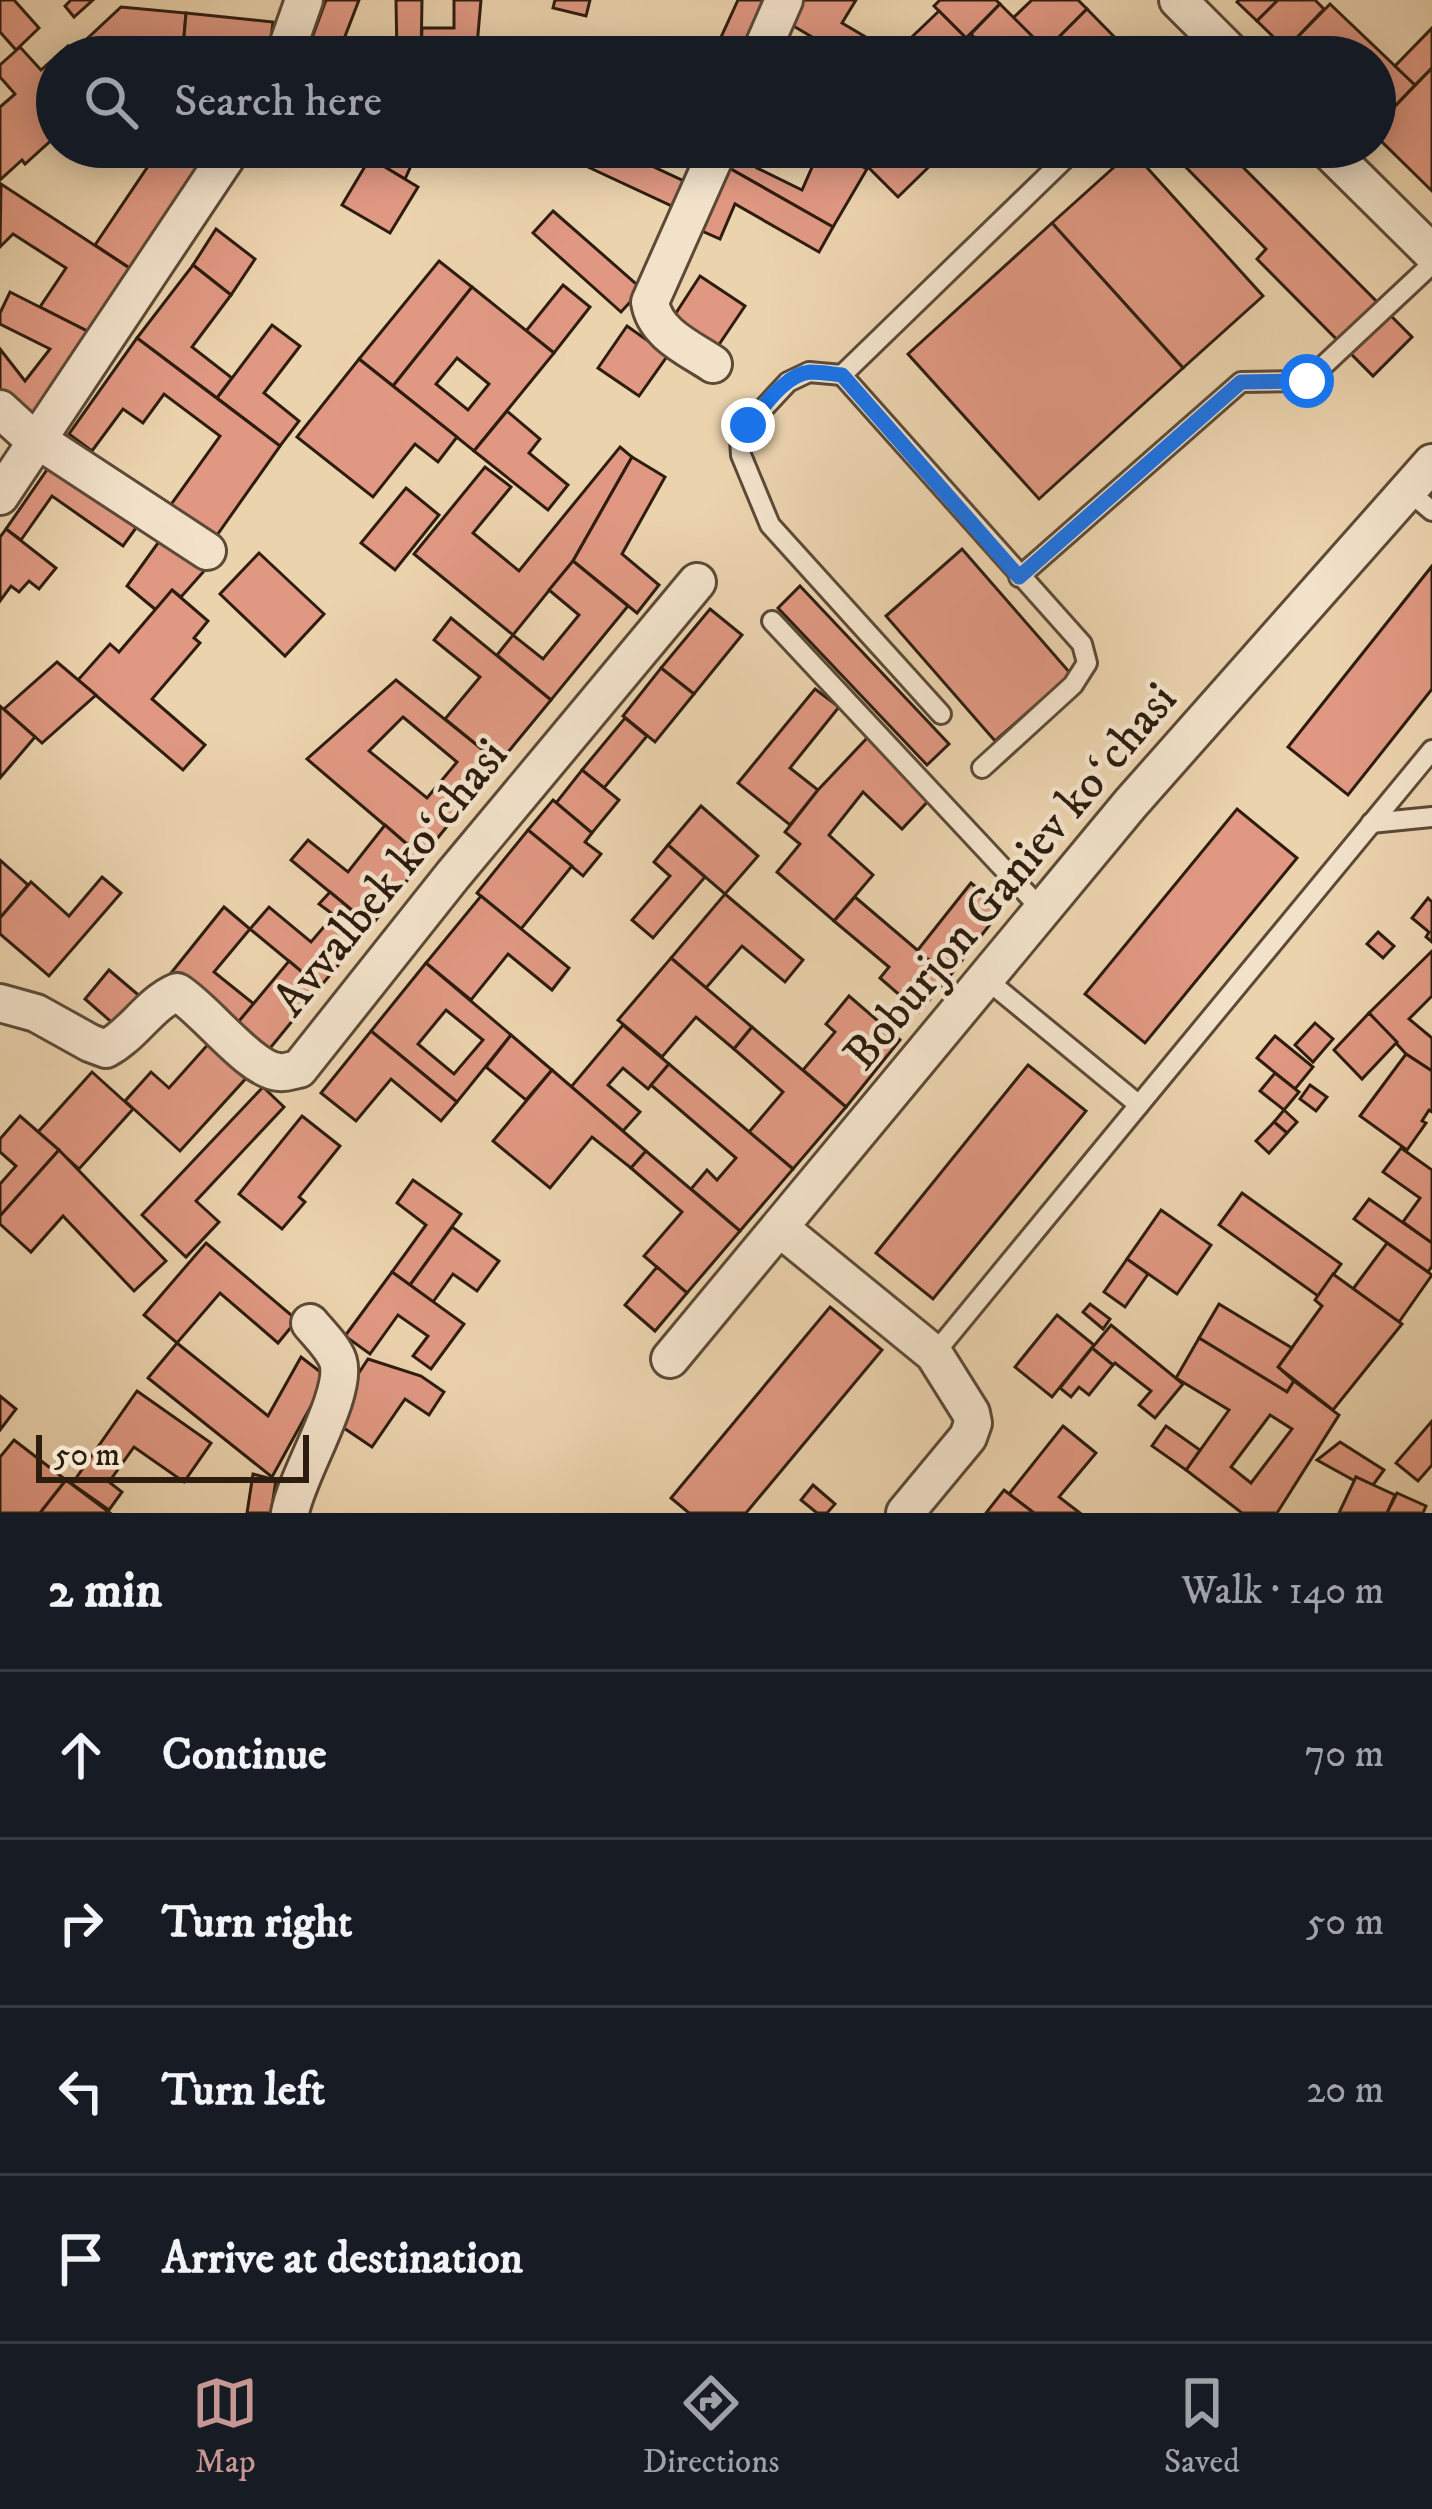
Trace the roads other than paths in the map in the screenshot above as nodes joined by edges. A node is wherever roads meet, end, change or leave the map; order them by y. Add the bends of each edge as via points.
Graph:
1 (304, 0) edge
2 (784, 0) edge
3 (1178, 0) edge
4 (291, 36) edge
5 (768, 36) edge
6 (1214, 36) edge
7 (218, 168) edge
8 (710, 168) edge
9 (1055, 168) edge
10 (1346, 168) edge
11 (1432, 254) edge
12 (1432, 264) edge
13 (713, 364) dead end
14 (842, 375) junction
15 (0, 409) edge
16 (38, 439) junction
17 (1432, 463) edge
18 (0, 496) edge
19 (1419, 500) edge
20 (207, 551) dead end
21 (1019, 577) junction
22 (697, 583) dead end
23 (772, 621) dead end
24 (941, 714) dead end
25 (1432, 750) edge
26 (982, 768) dead end
27 (1432, 817) edge
28 (1371, 823) junction
29 (1042, 910) junction
30 (986, 979) junction
31 (0, 1003) edge
32 (1139, 1105) junction
33 (781, 1229) junction
34 (310, 1323) dead end
35 (934, 1354) junction
36 (670, 1359) dead end
37 (290, 1513) edge
38 (904, 1513) edge

1 - 4 street
2 - 5 street
3 - 6 street
7 - 16 street
8 - 13 street via 650,302 665,332
9 - 14 lane
10 - 11 street
12 - 21 lane via 1307,381 1241,382
14 - 21 lane
14 - 24 lane via 808,372 788,382 748,425 740,455 770,525
15 - 16 street
16 - 18 street
16 - 20 street
17 - 19 street, Boburjon Ganiev koʻchasi
19 - 29 street, Boburjon Ganiev koʻchasi via 1131,802
21 - 26 lane via 1082,644 1088,663
22 - 31 street, Avvalbek koʻchasi via 299,1069 277,1072 254,1061 177,992 106,1049
23 - 29 lane
25 - 28 lane
27 - 28 lane
28 - 32 lane
29 - 30 street, Boburjon Ganiev koʻchasi
30 - 32 lane
30 - 33 street, Boburjon Ganiev koʻchasi
32 - 35 lane
33 - 35 street
33 - 36 street, Boburjon Ganiev koʻchasi
34 - 37 street via 337,1357 340,1374
35 - 38 street via 973,1424

